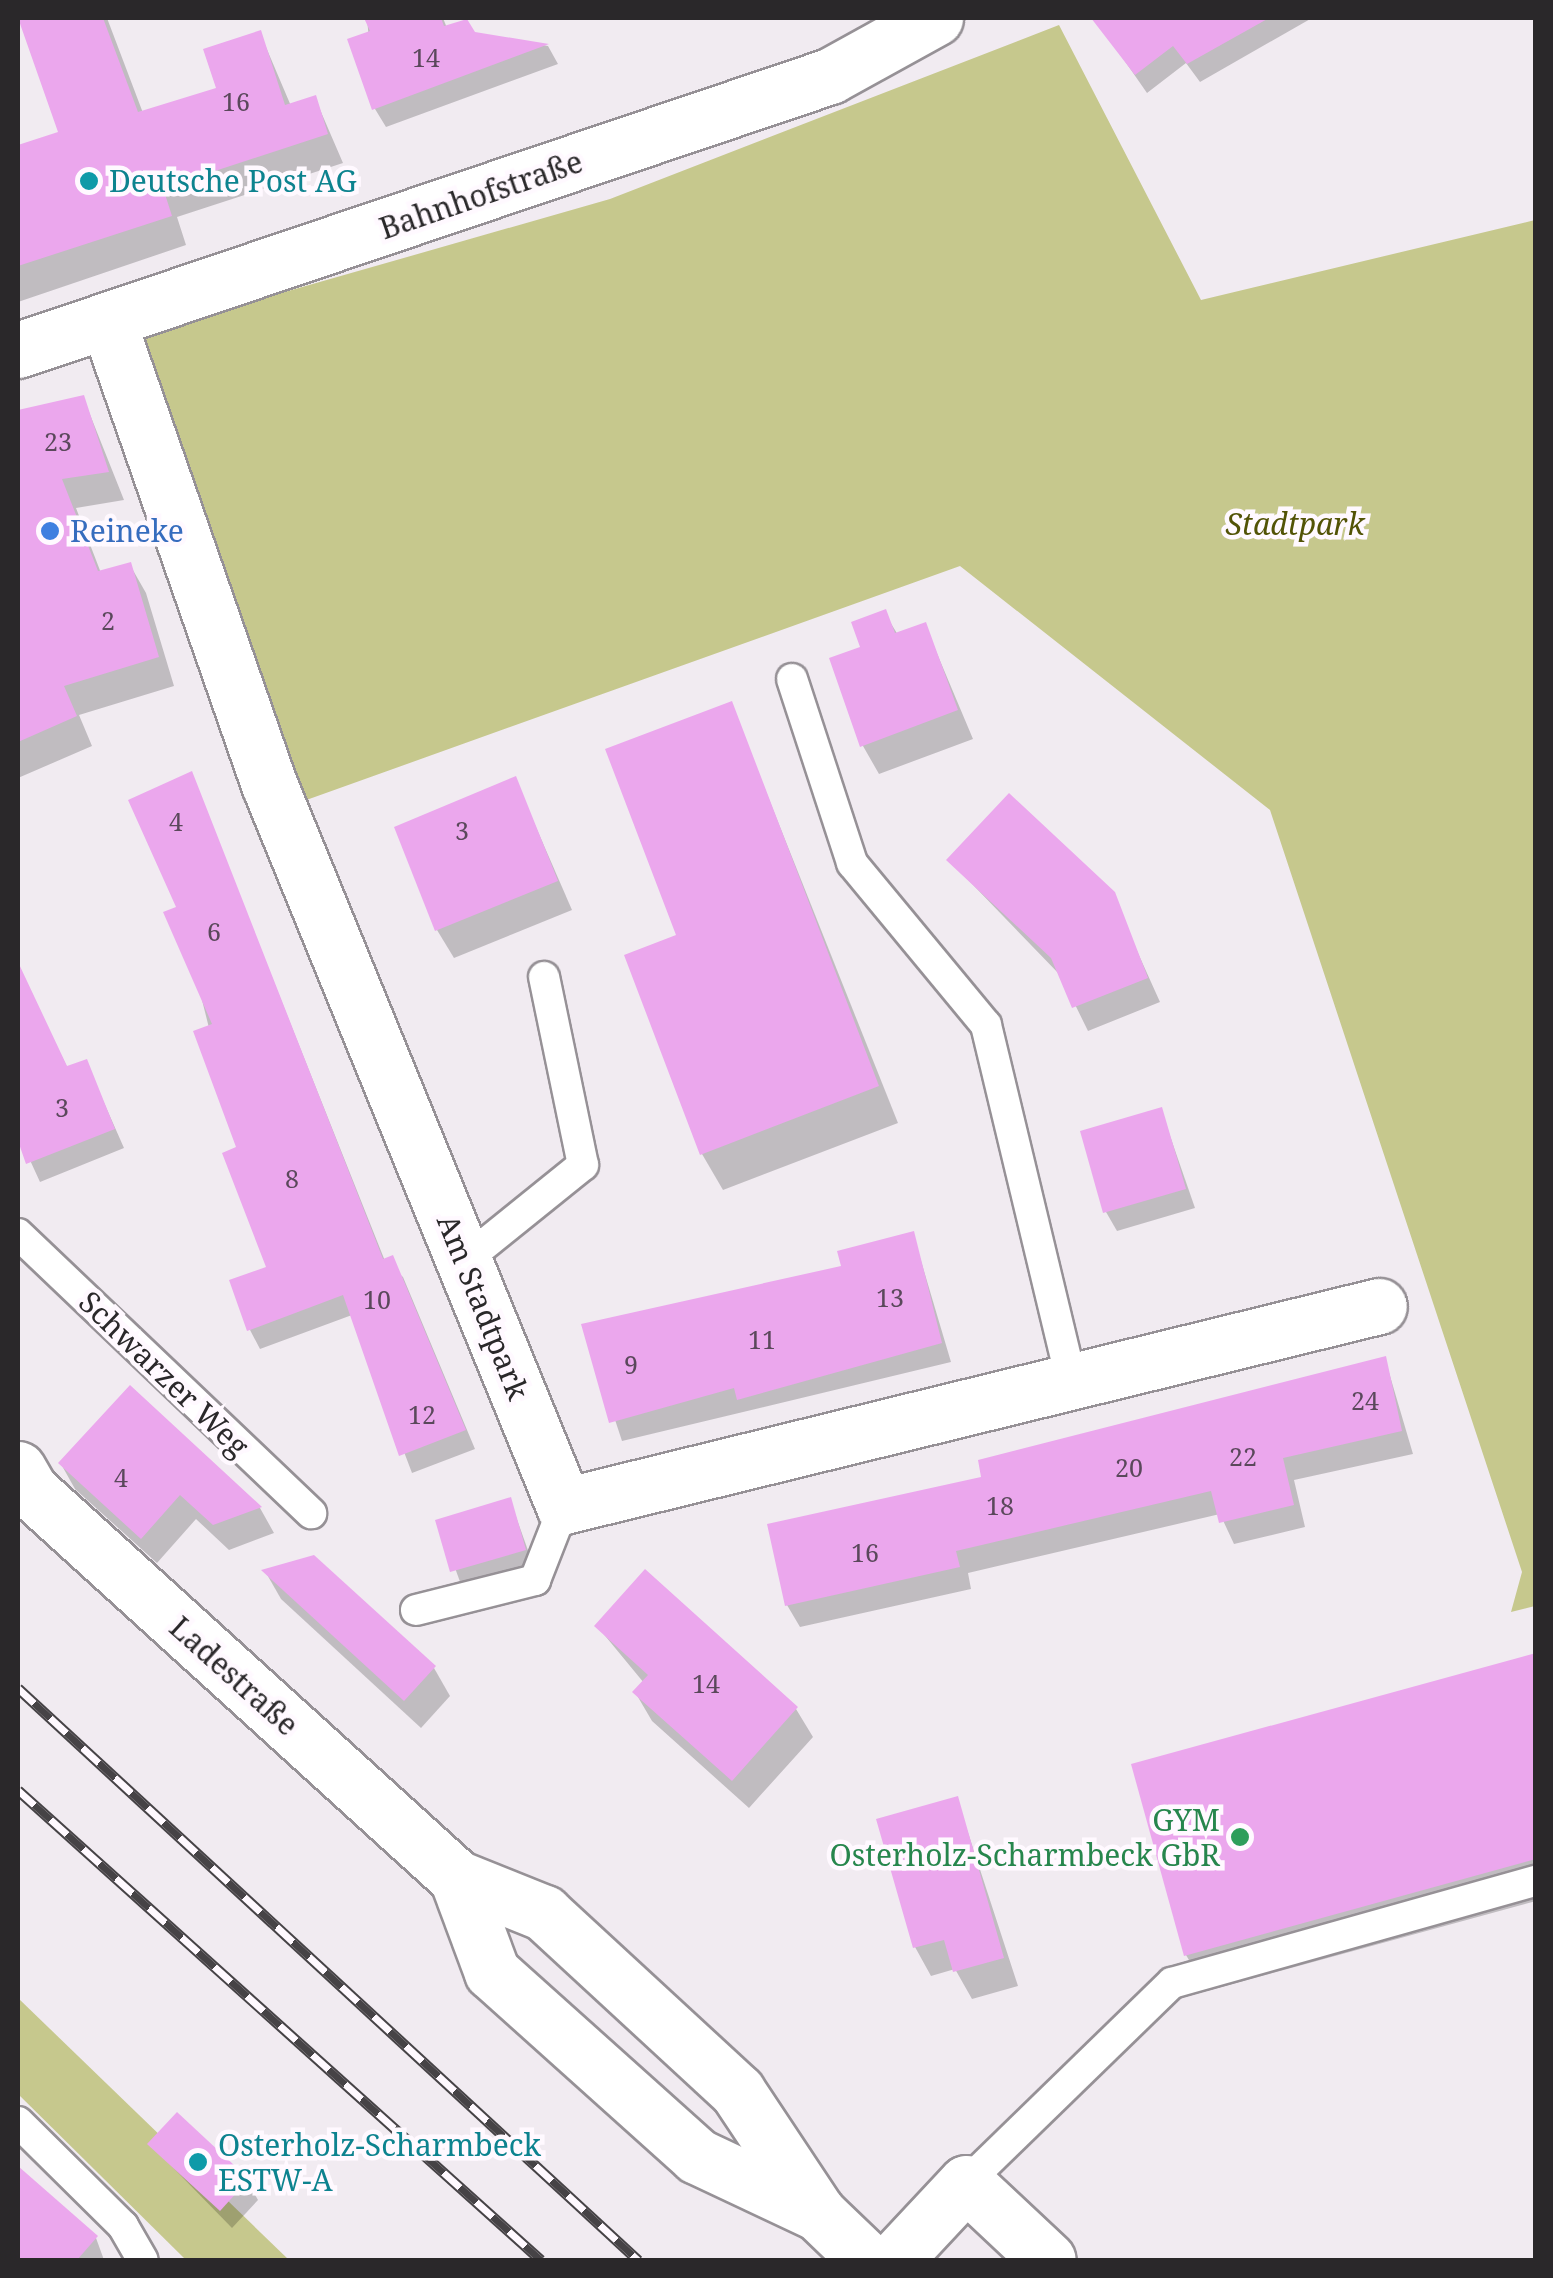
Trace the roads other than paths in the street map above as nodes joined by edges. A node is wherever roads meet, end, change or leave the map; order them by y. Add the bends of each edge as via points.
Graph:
1 (935, 18) edge
2 (108, 322) junction
3 (18, 350) edge
4 (792, 679) dead end
5 (544, 978) dead end
6 (18, 1234) edge
7 (464, 1262) junction
8 (1379, 1306) dead end
9 (1072, 1382) junction
10 (18, 1469) edge
11 (564, 1506) junction
12 (311, 1514) dead end
13 (416, 1610) dead end
14 (457, 1878) junction
15 (1536, 1881) edge
16 (18, 2122) edge
17 (966, 2184) junction
18 (818, 2213) junction
19 (143, 2260) edge
20 (866, 2260) edge
21 (894, 2260) edge
22 (1048, 2260) edge

1 - 2 street, Bahnhofstraße via 830,76
2 - 3 street, Bahnhofstraße
2 - 7 street, Am Stadtpark via 269,784
4 - 9 lane via 852,862 986,1025
5 - 7 lane via 583,1165
6 - 12 lane, Schwarzer Weg
7 - 11 street, Am Stadtpark
8 - 9 street
9 - 11 street
10 - 14 street, Ladestraße via 30,1490
11 - 13 lane via 534,1580
14 - 18 street, Ladestraße via 544,1913 723,2078
14 - 18 street, Ladestraße via 492,1972 698,2156
15 - 17 lane via 1172,1983
16 - 19 lane via 123,2226
17 - 21 street
17 - 22 street
18 - 20 street, Ladestraße

